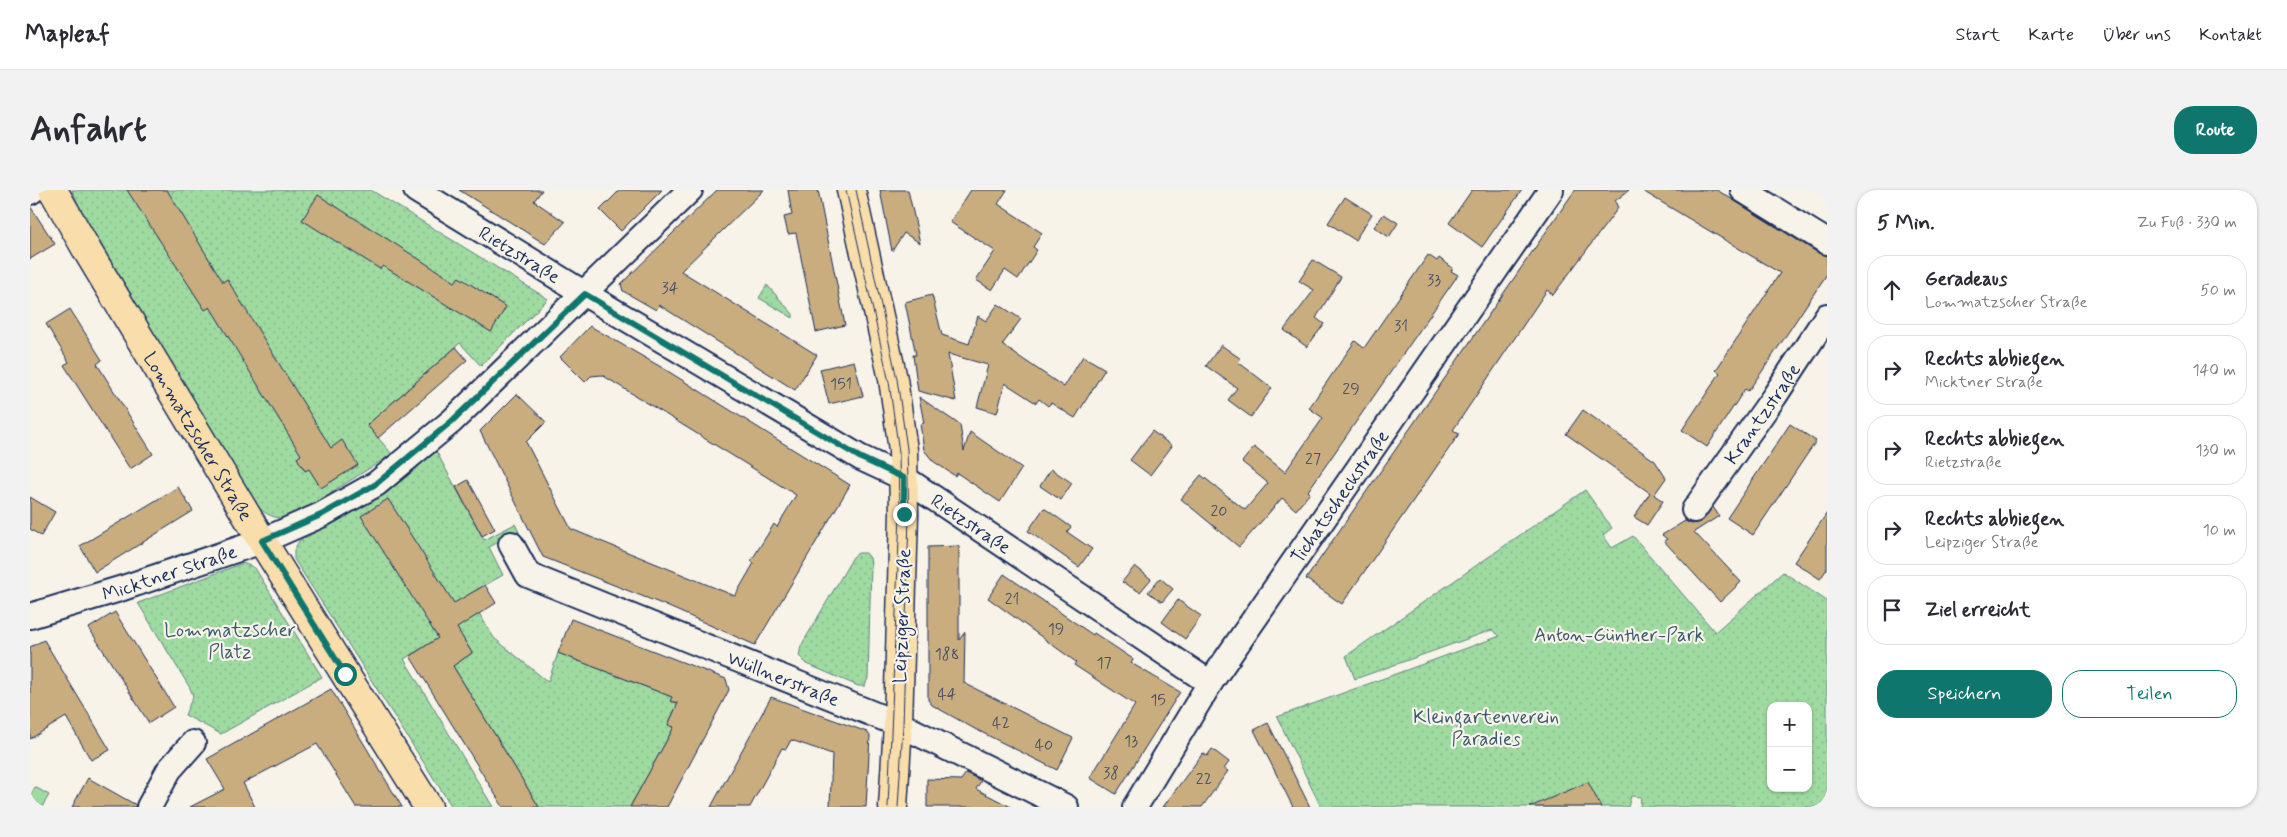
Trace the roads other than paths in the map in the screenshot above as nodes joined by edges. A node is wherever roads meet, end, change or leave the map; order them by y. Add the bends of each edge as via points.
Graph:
1 (54, 190) edge
2 (416, 190) edge
3 (690, 190) edge
4 (851, 190) edge
5 (1550, 190) edge
6 (1743, 190) edge
7 (1827, 242) edge
8 (585, 294) junction
9 (1827, 316) edge
10 (904, 478) junction
11 (1694, 510) dead end
12 (262, 541) junction
13 (511, 544) dead end
14 (30, 616) edge
15 (1210, 683) junction
16 (898, 724) junction
17 (193, 743) dead end
18 (149, 807) edge
19 (428, 807) edge
20 (893, 807) edge
21 (1066, 807) edge
22 (1136, 807) edge

1 - 12 main road, Lommatzscher Straße
2 - 8 street, Rietzstraße
3 - 8 street, Micktner Straße
4 - 10 main road, Leipziger Straße via 893,379
5 - 15 street, Tichatscheckstraße
6 - 7 street
8 - 10 street, Rietzstraße via 861,458
8 - 12 street, Micktner Straße via 452,421 376,484 321,515
9 - 11 street, Krantzstraße
10 - 15 street, Rietzstraße
10 - 16 main road, Leipziger Straße
12 - 14 street, Micktner Straße
12 - 19 main road, Lommatzscher Straße
13 - 16 street, Wüllnerstraße via 528,575
15 - 22 street, Tichatscheckstraße
16 - 20 main road, Leipziger Straße
16 - 21 street, Wüllnerstraße
17 - 18 street via 170,770

